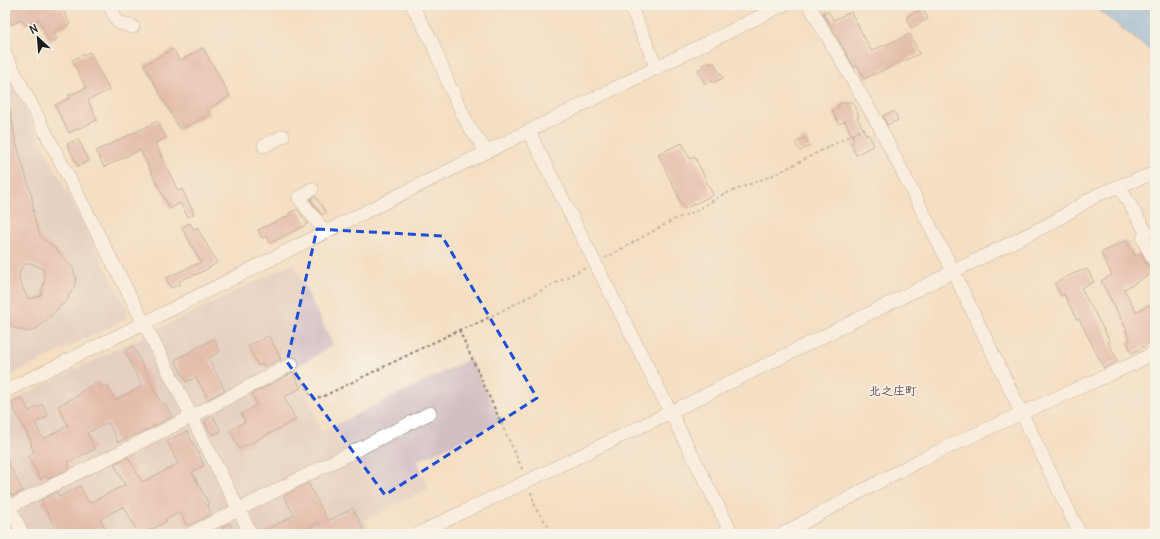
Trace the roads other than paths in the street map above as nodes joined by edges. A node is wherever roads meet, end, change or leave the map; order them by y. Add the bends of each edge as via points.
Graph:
1 (109, 5) edge
2 (412, 5) edge
3 (630, 5) edge
4 (783, 5) edge
5 (809, 5) edge
6 (133, 27) dead end
7 (5, 54) edge
8 (657, 68) junction
9 (529, 132) junction
10 (282, 136) dead end
11 (264, 146) dead end
12 (487, 152) junction
13 (1155, 174) edge
14 (1119, 186) junction
15 (312, 189) dead end
16 (325, 232) junction
17 (1155, 262) edge
18 (953, 271) junction
19 (144, 323) junction
20 (1155, 352) edge
21 (292, 364) road end
22 (5, 391) edge
23 (430, 412) dead end
24 (671, 412) junction
25 (1022, 413) junction
26 (191, 417) junction
27 (6, 505) edge
28 (238, 510) junction
29 (23, 534) edge
30 (190, 534) edge
31 (251, 534) edge
32 (418, 534) edge
33 (732, 534) edge
34 (782, 534) edge
35 (1080, 534) edge

1 - 6 street via 118,22
2 - 12 street via 432,42 468,125
3 - 8 street
4 - 8 street
5 - 18 street via 877,122
7 - 19 street
8 - 9 street
9 - 12 street
9 - 24 street
10 - 11 street
12 - 16 street
13 - 14 street
14 - 17 street via 1146,232 1143,239
14 - 18 street via 1097,195 1053,222
15 - 16 street via 299,198
16 - 19 street
18 - 24 street
18 - 25 street
19 - 22 street
19 - 26 street
20 - 25 street
21 - 26 street
23 - 28 street
24 - 32 street
24 - 33 street
25 - 34 street via 920,460
25 - 35 street
26 - 27 street
26 - 28 street
27 - 29 street
28 - 30 street
28 - 31 street

